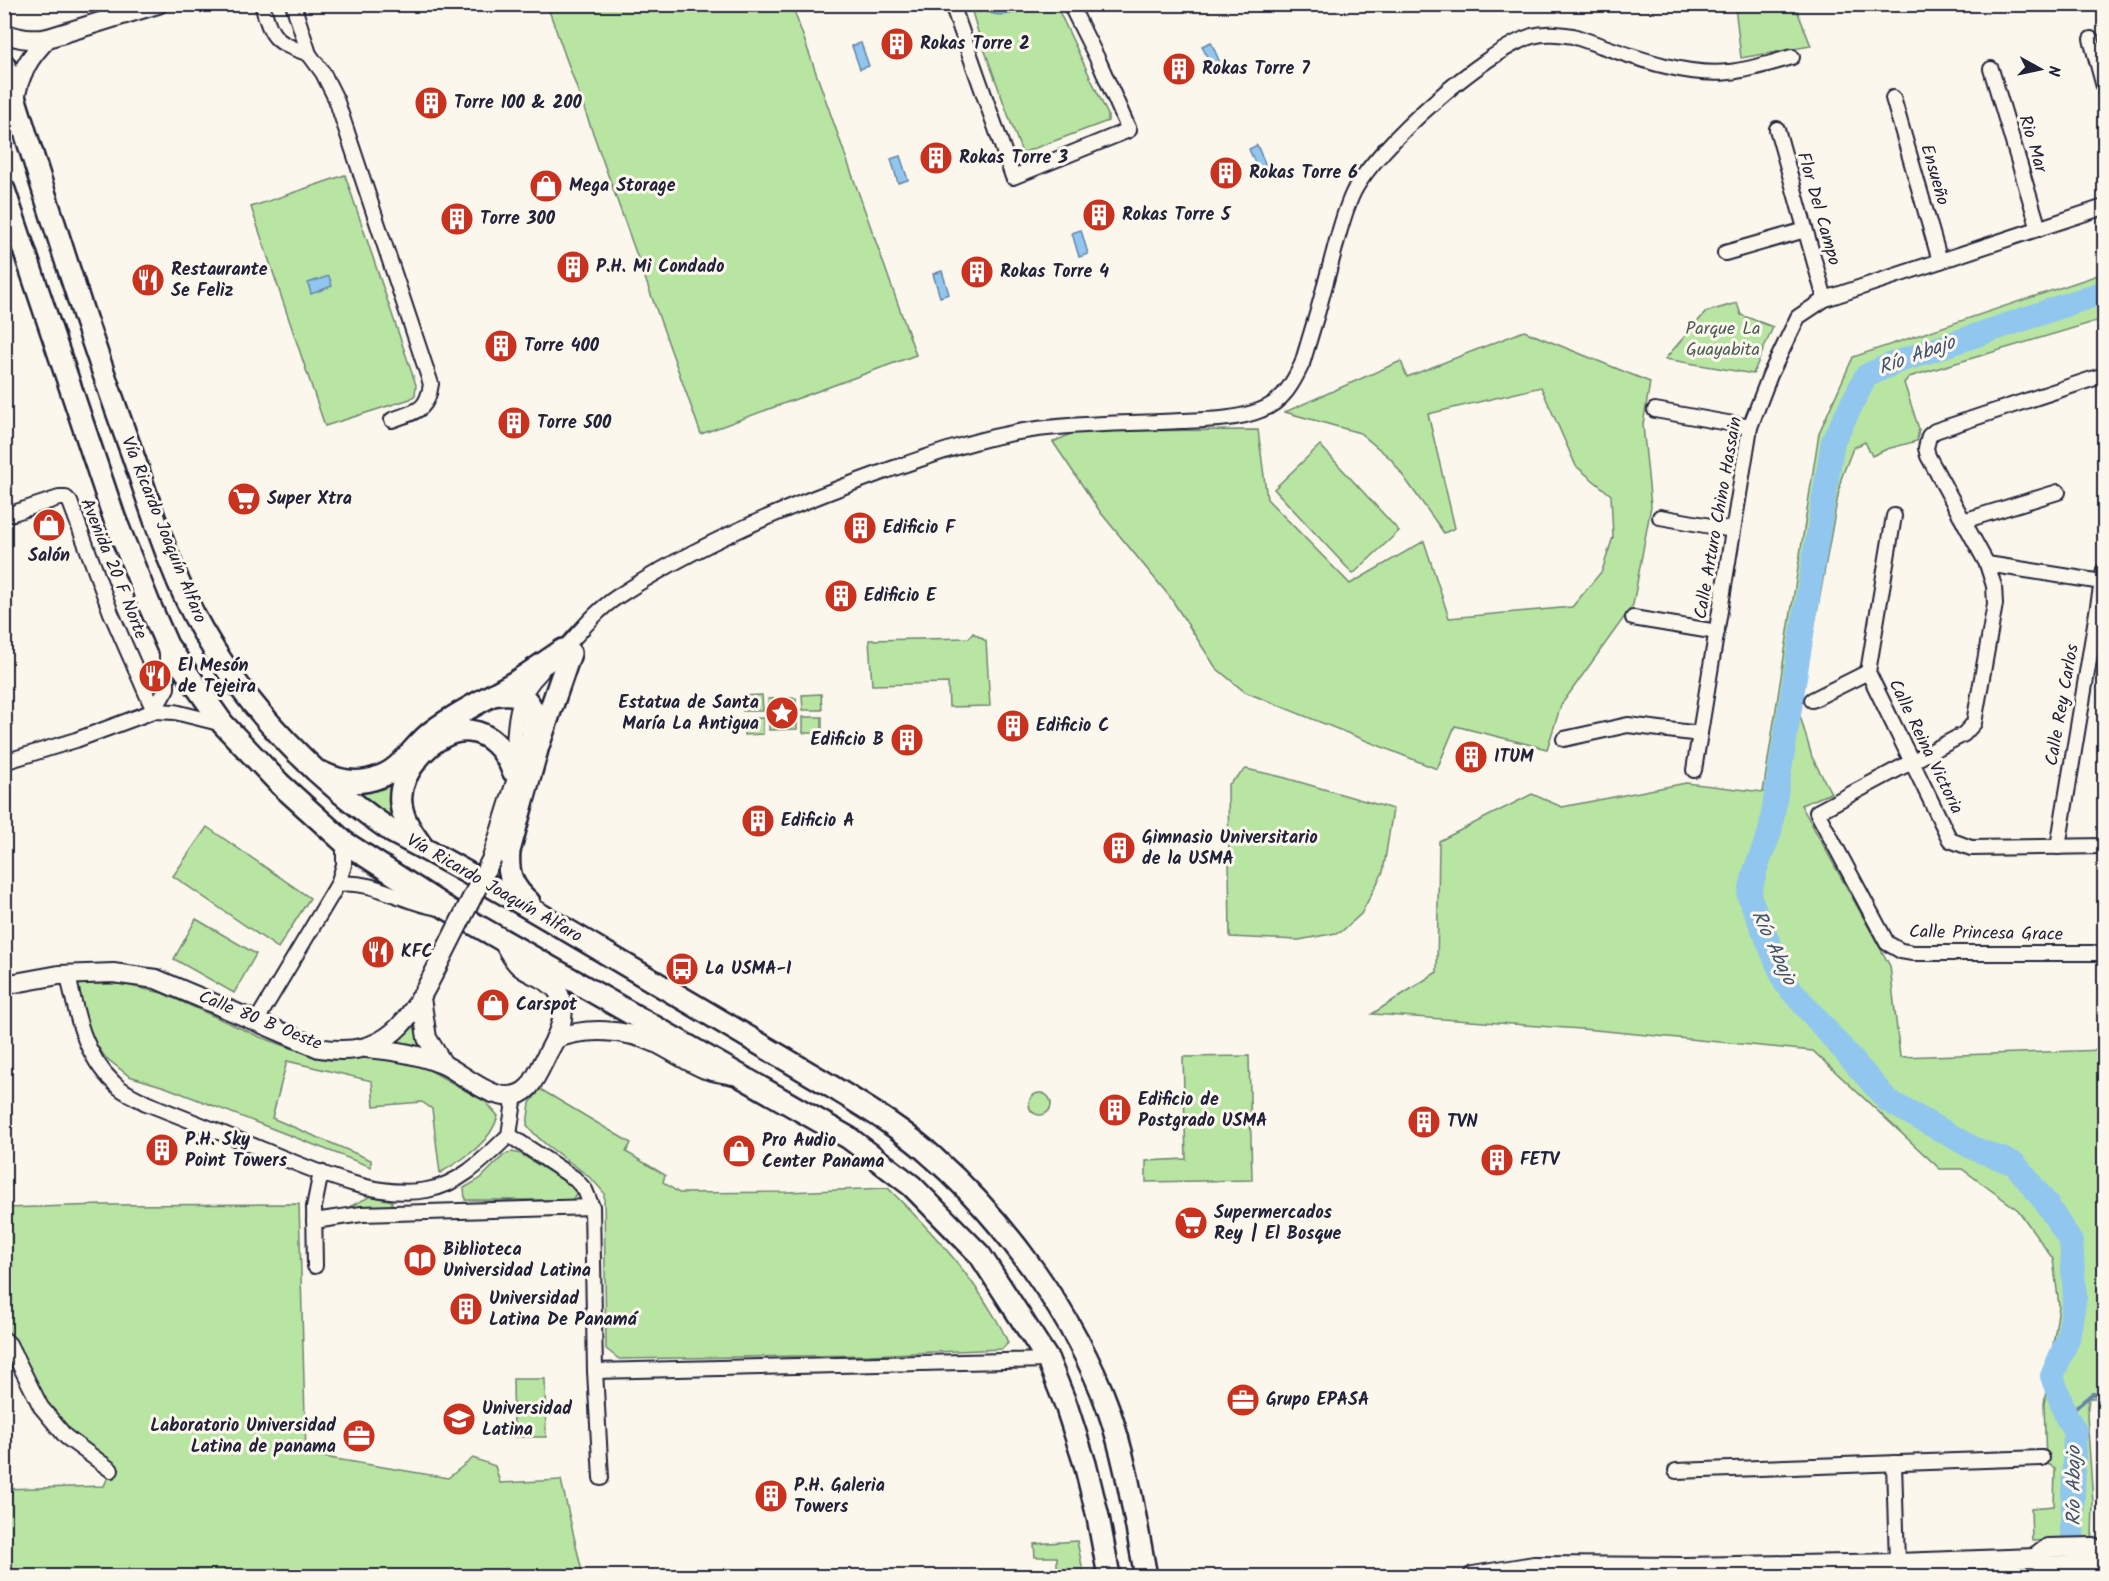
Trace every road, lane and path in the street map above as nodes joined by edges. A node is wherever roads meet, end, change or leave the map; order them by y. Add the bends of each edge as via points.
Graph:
1 (158, 4) edge
2 (262, 4) edge
3 (293, 4) edge
4 (952, 4) edge
5 (1070, 4) edge
6 (4, 33) edge
7 (48, 38) junction
8 (2091, 39) dead end
9 (309, 54) junction
10 (1792, 57) dead end
11 (4, 65) edge
12 (1990, 69) dead end
13 (2104, 87) edge
14 (1893, 98) dead end
15 (15, 100) junction
16 (1777, 129) dead end
17 (4, 190) edge
18 (2104, 207) edge
19 (2039, 229) junction
20 (1805, 230) junction
21 (1725, 253) dead end
22 (1940, 261) junction
23 (1825, 299) junction
24 (2104, 375) edge
25 (1655, 410) dead end
26 (393, 420) dead end
27 (1750, 427) junction
28 (2058, 492) dead end
29 (4, 516) edge
30 (1894, 516) dead end
31 (1660, 517) dead end
32 (1963, 521) junction
33 (1733, 530) junction
34 (1987, 564) junction
35 (2104, 576) edge
36 (1633, 618) dead end
37 (1717, 632) junction
38 (167, 645) junction
39 (566, 652) junction
40 (1868, 672) junction
41 (492, 695) junction
42 (522, 697) junction
43 (1812, 700) dead end
44 (154, 711) junction
45 (223, 724) junction
46 (532, 731) junction
47 (1700, 734) junction
48 (1564, 739) dead end
49 (4, 762) edge
50 (1913, 762) junction
51 (313, 769) junction
52 (1694, 770) dead end
53 (513, 771) junction
54 (510, 797) junction
55 (344, 842) junction
56 (2104, 846) edge
57 (2058, 847) junction
58 (424, 848) junction
59 (338, 884) junction
60 (448, 909) junction
61 (563, 928) junction
62 (501, 938) junction
63 (2104, 953) edge
64 (68, 975) junction
65 (4, 985) edge
66 (421, 998) junction
67 (257, 1020) junction
68 (555, 1039) junction
69 (364, 1048) junction
70 (443, 1064) junction
71 (740, 1076) junction
72 (515, 1095) junction
73 (509, 1135) junction
74 (321, 1172) junction
75 (402, 1192) junction
76 (592, 1207) junction
77 (401, 1214) junction
78 (314, 1221) junction
79 (315, 1266) dead end
80 (4, 1339) edge
81 (1048, 1359) junction
82 (595, 1371) junction
83 (2042, 1458) dead end
84 (1894, 1463) junction
85 (111, 1470) dead end
86 (1676, 1471) dead end
87 (601, 1478) dead end
88 (2098, 1555) edge
89 (1897, 1563) junction
90 (1685, 1572) edge
91 (1109, 1576) edge
92 (1146, 1576) edge
93 (1473, 1576) edge

1 - 7 street
2 - 9 street via 273,36
3 - 9 street
4 - 5 street via 1013,177 1129,130
6 - 7 street via 33,40
7 - 15 street via 25,66
8 - 13 street
9 - 26 street via 336,99 431,384 429,398 422,408
10 - 39 street via 1727,73 1691,72 1573,36 1535,35 1515,43 1439,98 1367,171 1353,192 1302,364 1280,399 1262,410 1236,416 1034,429 956,446 804,500 735,531 616,598 589,621
11 - 15 main road, Vía Ricardo Joaquín Alfaro
12 - 19 street, Rio Mar
14 - 22 street, Ensueño
15 - 51 main road, Vía Ricardo Joaquín Alfaro via 99,365 188,605 226,666 264,716
16 - 20 street, Flor Del Campo
17 - 38 main road, Vía Ricardo Joaquín Alfaro via 114,518
18 - 19 street, Calle Arturo Chino Hassain
19 - 22 street, Calle Arturo Chino Hassain
20 - 21 street
20 - 23 street, Flor Del Campo
22 - 23 street, Calle Arturo Chino Hassain
23 - 27 street, Calle Arturo Chino Hassain via 1798,317
24 - 32 street, Calle Princesa Grace via 1929,436 1928,456
25 - 27 street
27 - 33 street, Calle Arturo Chino Hassain
28 - 32 street
29 - 44 street, Avenida 20 F Norte via 59,498 70,502 111,613
30 - 40 street, Calle Reina Victoria
31 - 33 street
32 - 34 street, Calle Princesa Grace
33 - 37 street, Calle Arturo Chino Hassain
34 - 35 street
34 - 50 street, Calle Princesa Grace via 1995,604 1974,723 1964,734
35 - 57 street, Calle Rey Carlos
36 - 37 street
37 - 47 street, Calle Arturo Chino Hassain
38 - 44 street via 168,682
38 - 45 main road, Vía Ricardo Joaquín Alfaro
39 - 41 main road
39 - 42 street via 537,676
39 - 46 street
39 - 61 main road via 508,861 517,891
40 - 43 street
40 - 50 street, Calle Reina Victoria
41 - 42 main road via 510,693
41 - 51 main road via 433,730 396,768 382,776 350,782
42 - 46 main road via 533,711
42 - 53 street via 515,724
44 - 45 street
44 - 49 street
45 - 55 main road, Vía Ricardo Joaquín Alfaro via 280,784
46 - 54 street
47 - 48 street via 1628,725
47 - 52 street, Calle Arturo Chino Hassain
50 - 57 street, Calle Reina Victoria via 1950,840 1971,848
50 - 63 street, Calle Princesa Grace via 1817,812 1887,943 1913,953
51 - 58 main road, Vía Ricardo Joaquín Alfaro via 368,816
53 - 54 street
53 - 58 main road via 500,747 489,737 472,731 445,735 424,751 405,777 401,806 407,824
54 - 66 street, Calle 80 B Oeste, bridge via 492,858
55 - 59 street via 344,865
55 - 60 main road, Vía Ricardo Joaquín Alfaro
56 - 57 street, Calle Reina Victoria
58 - 61 main road, Vía Ricardo Joaquín Alfaro
59 - 60 street via 369,885 410,902
59 - 67 street
60 - 62 main road, Vía Ricardo Joaquín Alfaro
61 - 92 main road, Vía Ricardo Joaquín Alfaro via 870,1110 933,1157 1004,1229 1088,1358 1123,1456
62 - 68 street via 520,967 559,992 563,1011
62 - 71 main road, Vía Ricardo Joaquín Alfaro
64 - 65 street, Calle 80 B Oeste
64 - 67 street, Calle 80 B Oeste via 112,973 156,979
64 - 74 street via 78,1022 94,1058 114,1083 146,1103
66 - 69 street, Calle 80 B Oeste via 397,1030
66 - 70 street via 427,1038
67 - 69 street, Calle 80 B Oeste via 319,1048 340,1052
68 - 71 street via 590,1031 635,1035 707,1070
68 - 72 street via 528,1087
69 - 70 street via 391,1050
70 - 72 street via 484,1089
71 - 81 main road, Vía Ricardo Joaquín Alfaro via 849,1138 912,1186 980,1255
72 - 73 street
73 - 75 street via 465,1174 446,1185
73 - 76 street via 574,1178 585,1190
74 - 75 street via 372,1188
74 - 78 street
75 - 77 street
76 - 77 street
76 - 82 street
77 - 78 street via 351,1215
78 - 79 street
80 - 85 street via 41,1407 66,1437
81 - 82 street
81 - 91 main road, Vía Ricardo Joaquín Alfaro via 1085,1464
82 - 87 street
83 - 84 street
84 - 86 street
84 - 89 street
88 - 89 street
89 - 90 street
90 - 93 street via 1534,1566

